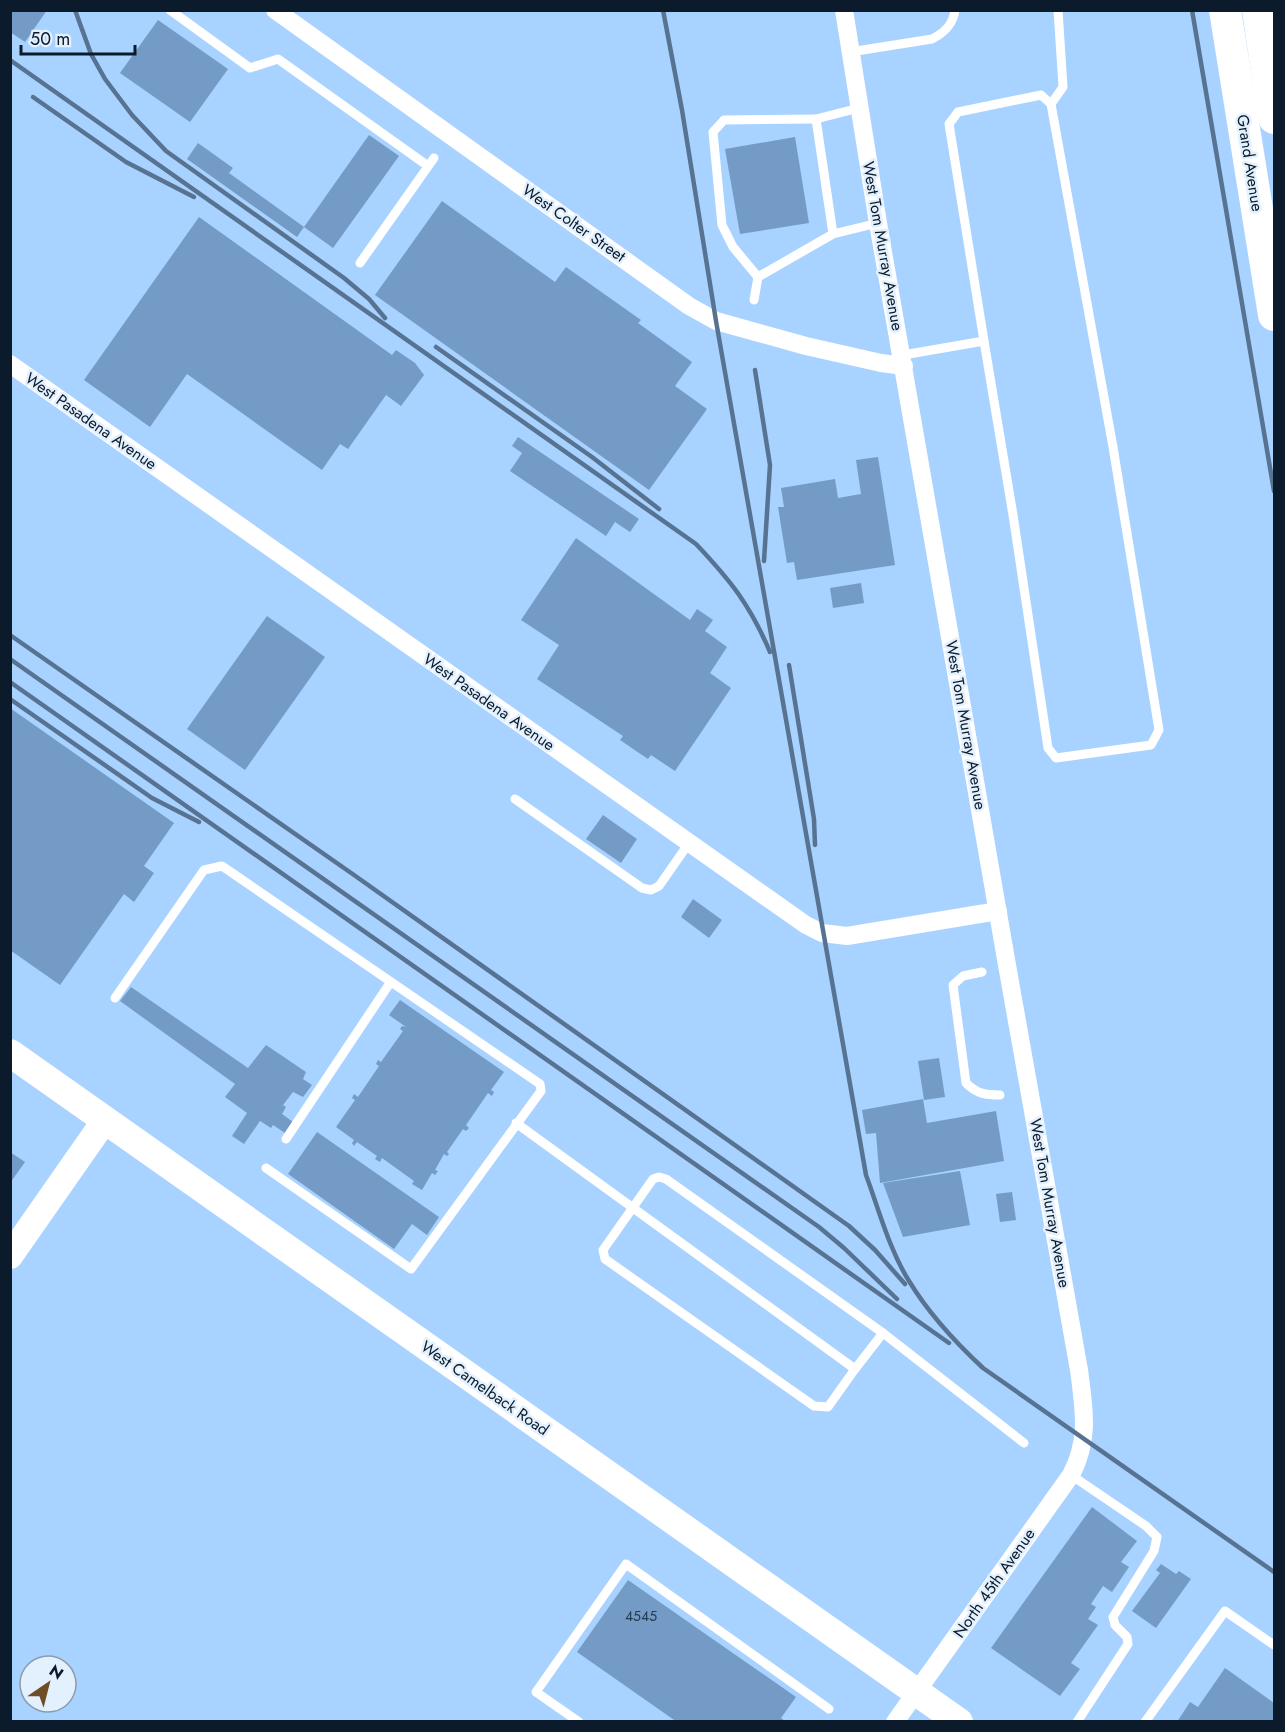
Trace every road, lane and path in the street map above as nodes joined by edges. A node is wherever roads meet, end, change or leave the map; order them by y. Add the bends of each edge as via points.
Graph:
1 (170, 10) edge
2 (275, 10) edge
3 (844, 10) edge
4 (955, 10) edge
5 (1058, 10) edge
6 (1225, 10) edge
7 (1258, 10) edge
8 (850, 52) junction
9 (1051, 104) junction
10 (859, 108) junction
11 (1275, 118) edge
12 (816, 119) junction
13 (878, 223) junction
14 (833, 234) junction
15 (360, 263) dead end
16 (758, 277) junction
17 (754, 300) dead end
18 (1275, 315) edge
19 (984, 341) junction
20 (903, 360) junction
21 (10, 364) edge
22 (515, 799) dead end
23 (689, 843) junction
24 (999, 911) junction
25 (981, 972) dead end
26 (390, 983) junction
27 (115, 998) dead end
28 (10, 1053) edge
29 (1000, 1095) dead end
30 (105, 1120) junction
31 (516, 1124) junction
32 (286, 1139) dead end
33 (266, 1168) dead end
34 (632, 1208) junction
35 (10, 1256) edge
36 (882, 1333) junction
37 (855, 1369) junction
38 (1084, 1439) joint
39 (1024, 1443) dead end
40 (1071, 1475) junction
41 (1275, 1645) edge
42 (916, 1691) junction
43 (830, 1709) dead end
44 (579, 1722) edge
45 (895, 1722) edge
46 (959, 1722) edge
47 (1077, 1722) edge
48 (1145, 1722) edge

1 - 15 lane via 250,68 278,58 431,162
2 - 20 street, West Colter Street via 689,306 716,321 806,346 880,363
3 - 8 street, West Tom Murray Avenue
4 - 8 lane via 948,27 932,39
5 - 9 lane via 1063,87
6 - 18 highway, Grand Avenue
7 - 11 highway, Grand Avenue
8 - 10 street, West Tom Murray Avenue
9 - 19 lane via 1041,95 958,112 949,124
9 - 19 lane via 1159,730 1151,745 1056,758 1048,747
10 - 12 lane
10 - 13 street, West Tom Murray Avenue
12 - 14 lane
12 - 16 lane via 724,120 713,132 722,225 733,247
13 - 14 lane
13 - 20 street, West Tom Murray Avenue
14 - 16 lane
16 - 17 lane
19 - 20 lane
20 - 24 street, West Tom Murray Avenue
21 - 23 street, West Pasadena Avenue
22 - 23 lane via 642,888 651,890 659,886
23 - 24 street, West Pasadena Avenue via 822,933 847,936
24 - 38 street, West Tom Murray Avenue via 1079,1370
25 - 29 lane via 963,976 952,985 966,1083 974,1091
26 - 27 lane via 222,866 204,870
26 - 31 lane via 540,1084 541,1091
26 - 32 lane
28 - 30 main road, West Camelback Road
30 - 35 street
30 - 42 main road, West Camelback Road
31 - 33 lane via 411,1269
31 - 34 lane
34 - 36 lane via 652,1179 666,1179
34 - 37 lane
34 - 37 lane via 603,1250 605,1259 814,1406 828,1407
36 - 37 lane
36 - 39 lane
38 - 40 street, North 45th Avenue
40 - 42 street, North 45th Avenue
40 - 47 lane via 1157,1537 1154,1551 1113,1617 1128,1644
41 - 48 lane via 1225,1611
42 - 45 street, North 45th Avenue
42 - 46 main road, West Camelback Road
43 - 44 lane via 626,1564 536,1692

